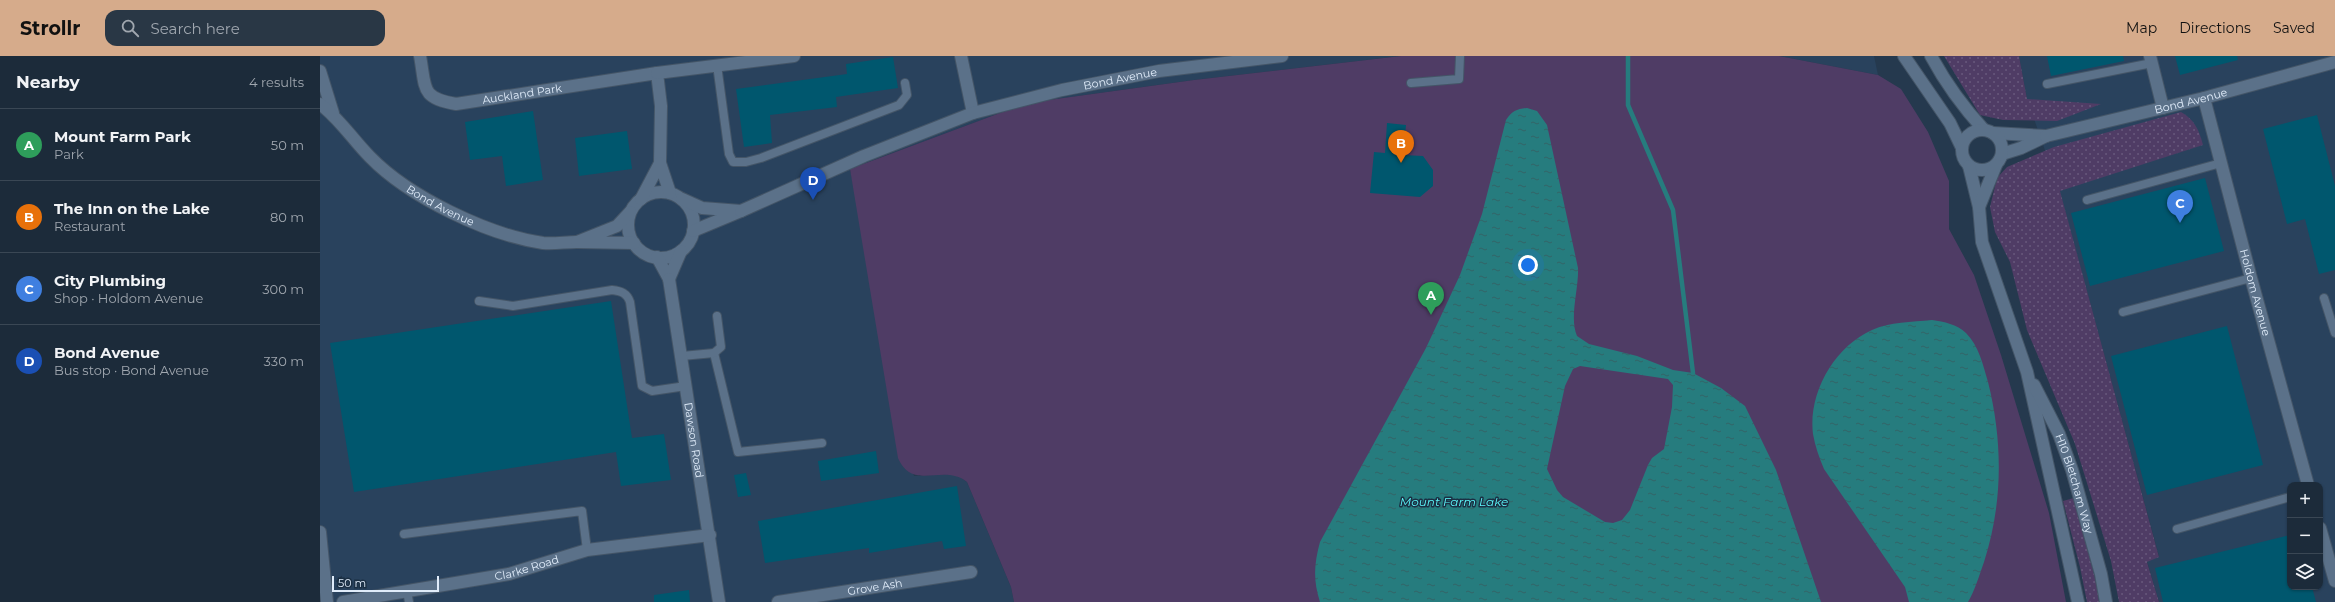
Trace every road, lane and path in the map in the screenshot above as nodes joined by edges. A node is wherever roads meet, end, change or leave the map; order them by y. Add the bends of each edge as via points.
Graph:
1 (420, 56) edge
2 (794, 56) edge
3 (961, 56) edge
4 (1282, 56) edge
5 (1460, 56) edge
6 (1904, 56) edge
7 (1931, 56) edge
8 (1254, 58) edge
9 (2151, 60) edge
10 (698, 62) edge
11 (2335, 62) edge
12 (717, 65) junction
13 (320, 71) edge
14 (657, 73) junction
15 (905, 83) dead end
16 (1411, 83) dead end
17 (2047, 84) dead end
18 (2204, 98) junction
19 (320, 104) edge
20 (2163, 108) junction
21 (332, 113) junction
22 (973, 113) junction
23 (1989, 131) junction
24 (2046, 136) junction
25 (1962, 148) junction
26 (2002, 154) junction
27 (2221, 162) junction
28 (660, 163) junction
29 (1996, 165) junction
30 (1970, 166) junction
31 (670, 193) junction
32 (641, 199) junction
33 (681, 199) junction
34 (2087, 200) dead end
35 (1979, 207) junction
36 (741, 210) junction
37 (631, 212) junction
38 (693, 230) junction
39 (577, 242) junction
40 (634, 243) junction
41 (681, 251) junction
42 (657, 257) junction
43 (2251, 278) junction
44 (669, 279) junction
45 (2324, 298) dead end
46 (479, 301) dead end
47 (2123, 312) dead end
48 (717, 316) dead end
49 (2335, 333) edge
50 (714, 353) junction
51 (682, 356) junction
52 (2027, 372) junction
53 (686, 386) junction
54 (822, 442) dead end
55 (2307, 482) edge
56 (2287, 497) edge
57 (2177, 529) dead end
58 (320, 532) edge
59 (404, 534) dead end
60 (710, 535) junction
61 (2323, 539) edge
62 (587, 550) junction
63 (971, 572) dead end
64 (2335, 581) edge
65 (408, 596) edge
66 (327, 602) edge
67 (343, 602) edge
68 (719, 602) edge
69 (778, 602) edge
70 (2078, 602) edge
71 (2106, 602) edge

1 - 14 street, Auckland Park via 426,91 436,100 456,104
2 - 12 street, Auckland Park
3 - 22 street
4 - 8 street, Bond Avenue
5 - 16 lane via 1459,79
6 - 25 street via 1950,122
7 - 23 street via 1961,104
8 - 22 street, Bond Avenue via 1159,71 1062,90
9 - 17 lane
9 - 20 street
10 - 12 street, Auckland Park
10 - 14 street, Auckland Park
11 - 18 street, Bond Avenue
12 - 15 lane via 729,154 733,162 761,158 899,105 907,95
13 - 21 street, Bond Avenue
14 - 28 street via 661,106
18 - 20 street, Bond Avenue
18 - 27 street, Holdom Avenue
19 - 21 street, Bond Avenue
20 - 24 street, Bond Avenue
21 - 39 street, Bond Avenue via 371,158 422,198 492,230 544,243
22 - 36 street, Bond Avenue via 864,156
23 - 24 street, Bond Avenue
23 - 25 street via 1978,130 1967,136
23 - 26 street via 2001,142
24 - 26 street, Bond Avenue
25 - 30 street via 1962,155
26 - 29 street
27 - 34 lane
27 - 43 street, Holdom Avenue
28 - 31 street
28 - 32 street
29 - 30 street via 1986,170
29 - 35 street, H10 Bletcham Way
30 - 35 street, H10 Bletcham Way
31 - 32 street via 660,192
31 - 33 street
32 - 37 street
33 - 36 street, Bond Avenue via 702,208
33 - 38 street via 691,213
35 - 52 street, H10 Bletcham Way via 1982,242
36 - 38 street, Bond Avenue
37 - 39 street, Bond Avenue via 616,226
37 - 40 street via 629,228
38 - 41 street via 687,245
39 - 40 street, Bond Avenue
40 - 42 street via 646,254
41 - 42 street via 670,256
41 - 44 street
42 - 44 street, Dawson Road
43 - 47 lane
43 - 55 street, Holdom Avenue
44 - 51 street, Dawson Road
45 - 49 lane
46 - 53 lane via 513,306 619,291 628,297 630,302 642,386 652,391
48 - 50 lane via 720,347
50 - 51 lane
50 - 54 lane via 738,452
51 - 53 street, Dawson Road
52 - 70 street, H10 Bletcham Way
52 - 71 street, H10 Bletcham Way via 2059,434 2072,470 2101,574
53 - 60 street, Dawson Road
56 - 57 lane
58 - 66 street
59 - 62 lane via 582,510
60 - 62 street, Clarke Road
60 - 68 street, Dawson Road
61 - 64 street
62 - 65 street, Clarke Road via 509,574
63 - 69 street, Grove Ash
65 - 67 street, Clarke Road

